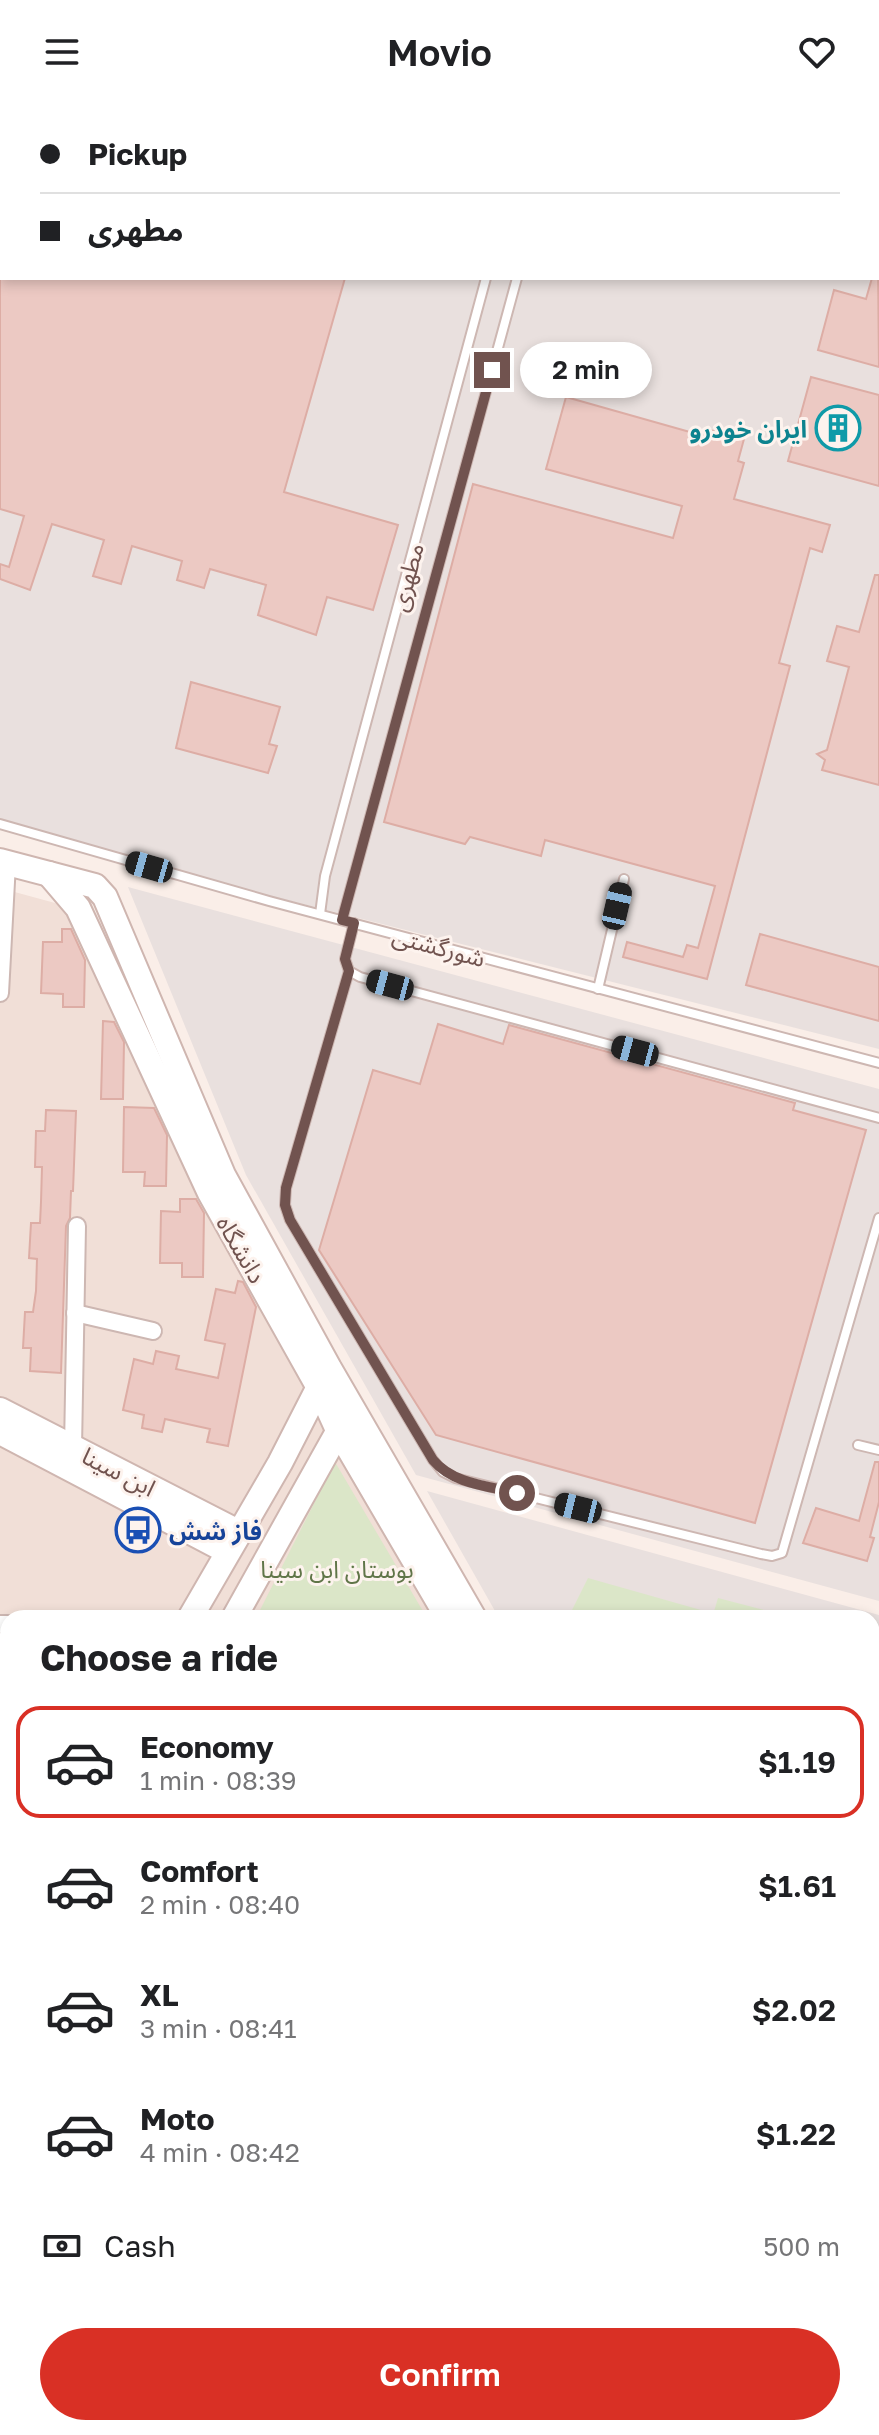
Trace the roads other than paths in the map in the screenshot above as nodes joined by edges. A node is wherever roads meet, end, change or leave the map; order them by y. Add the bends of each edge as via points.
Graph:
1 (485, 280) edge
2 (516, 280) edge
3 (0, 824) edge
4 (4, 862) edge
5 (49, 874) junction
6 (624, 879) dead end
7 (320, 914) junction
8 (342, 920) junction
9 (354, 923) junction
10 (349, 971) junction
11 (598, 989) junction
12 (0, 993) edge
13 (879, 1063) edge
14 (879, 1118) edge
15 (879, 1218) edge
16 (77, 1226) dead end
17 (75, 1313) junction
18 (153, 1331) dead end
19 (324, 1377) junction
20 (353, 1409) junction
21 (0, 1410) edge
22 (338, 1430) junction
23 (0, 1432) edge
24 (858, 1445) dead end
25 (73, 1448) junction
26 (879, 1450) edge
27 (233, 1542) junction
28 (195, 1610) edge
29 (238, 1610) edge
30 (443, 1610) edge
31 (469, 1610) edge

1 - 7 lane, مطهری via 325,876
2 - 8 lane, مطهری
3 - 7 lane, شورگشتی
4 - 5 street
4 - 12 street
5 - 19 street, دانشگاه via 78,908 210,1193
5 - 19 street, دانشگاه via 95,886 105,897 223,1175
6 - 11 lane
7 - 8 lane, شورگشتی
8 - 9 lane, شورگشتی
9 - 10 lane via 345,959
9 - 11 lane, شورگشتی
10 - 14 lane
10 - 15 lane via 285,1205 433,1460 455,1478 761,1554 782,1553
11 - 13 lane, شورگشتی
16 - 17 street
17 - 18 street
17 - 25 street
19 - 20 street, دانشگاه
19 - 22 street, دانشگاه
19 - 27 street
20 - 22 street
20 - 31 street, دانشگاه
21 - 25 street, ابن سینا
22 - 29 street
22 - 30 street, دانشگاه
23 - 27 street, ابن سینا
24 - 26 lane
25 - 27 street, ابن سینا
27 - 28 street

